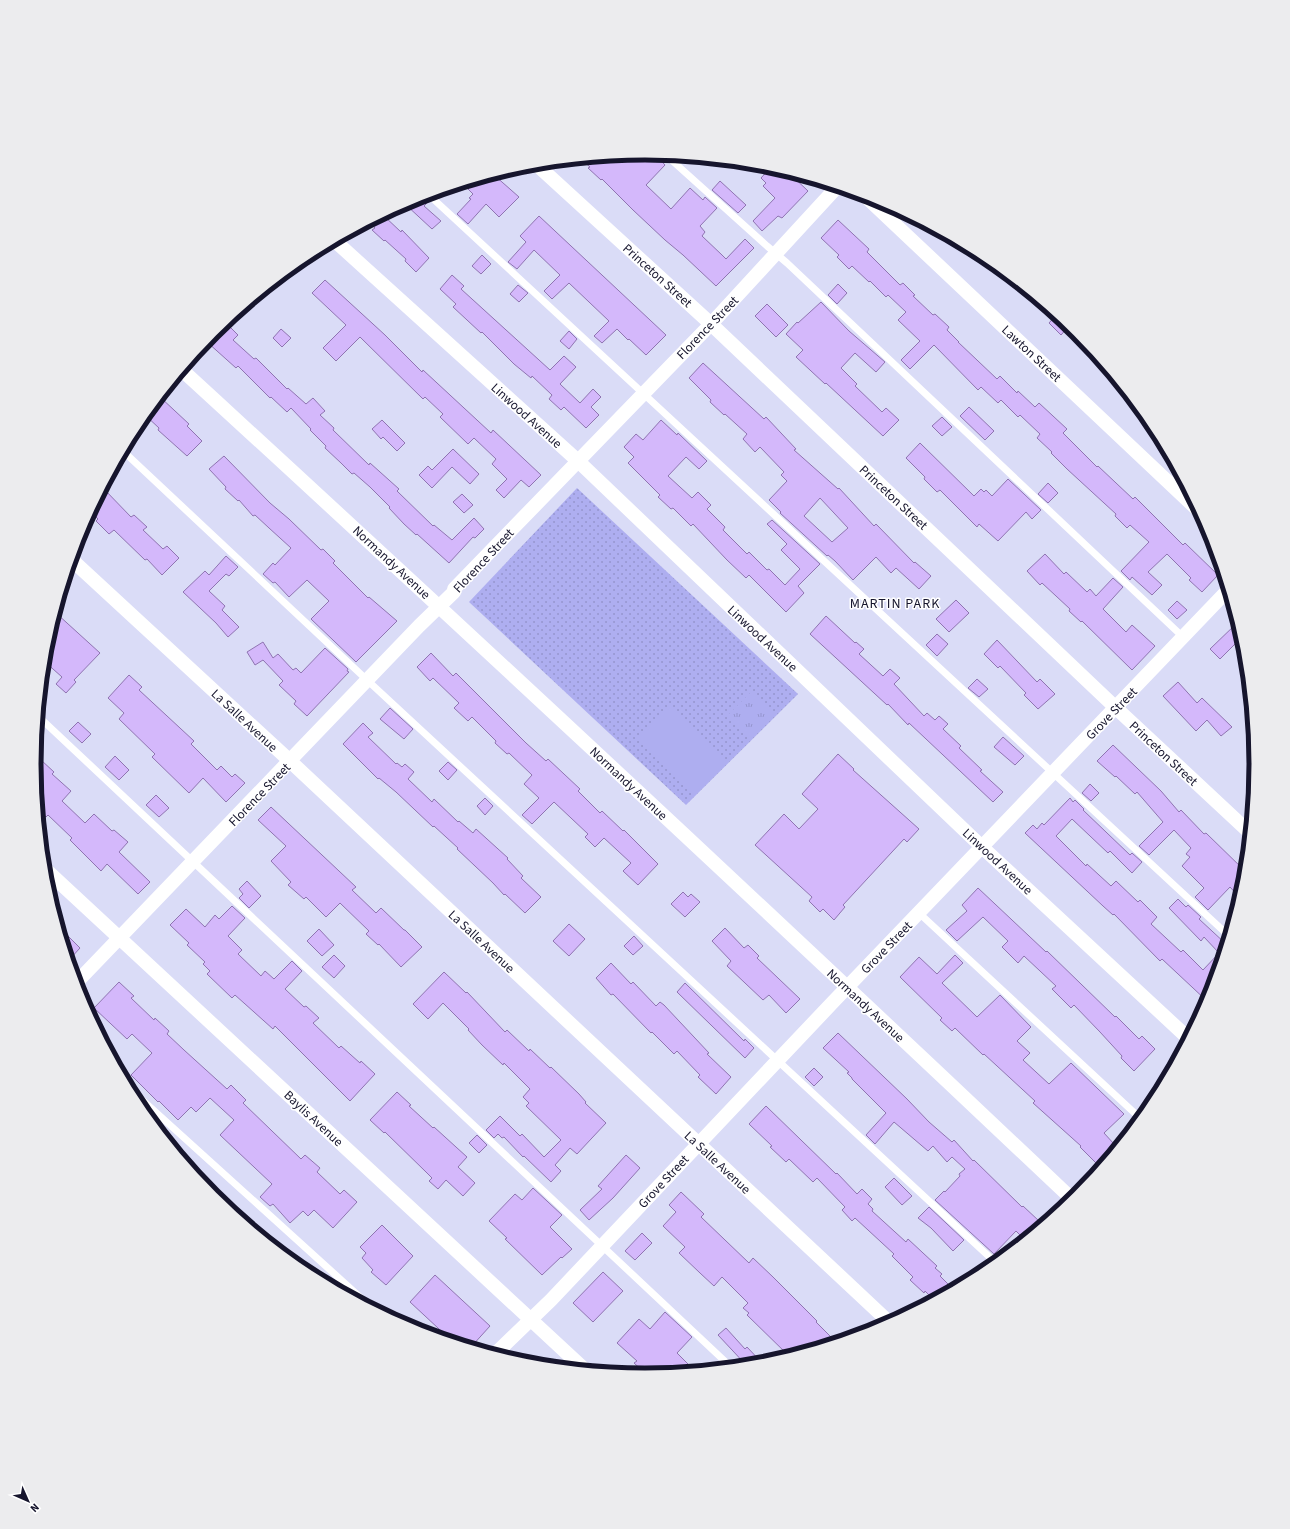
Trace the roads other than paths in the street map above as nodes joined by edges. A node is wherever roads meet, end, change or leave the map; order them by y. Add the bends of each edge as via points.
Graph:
1 (673, 161) edge
2 (542, 170) edge
3 (834, 191) edge
4 (433, 199) edge
5 (875, 206) edge
6 (338, 244) edge
7 (776, 253) junction
8 (711, 324) junction
9 (185, 373) edge
10 (642, 394) junction
11 (127, 455) edge
12 (578, 461) junction
13 (1189, 502) edge
14 (76, 563) edge
15 (1224, 594) edge
16 (439, 606) junction
17 (1183, 637) junction
18 (367, 680) junction
19 (1116, 708) junction
20 (42, 720) edge
21 (290, 761) junction
22 (1053, 774) junction
23 (1245, 829) edge
24 (982, 847) junction
25 (193, 863) junction
26 (52, 875) edge
27 (919, 913) junction
28 (1225, 933) edge
29 (120, 938) junction
30 (81, 979) edge
31 (847, 988) junction
32 (1185, 1035) edge
33 (778, 1061) junction
34 (144, 1102) edge
35 (1136, 1115) edge
36 (698, 1144) junction
37 (1068, 1196) edge
38 (602, 1246) junction
39 (992, 1259) edge
40 (359, 1296) edge
41 (530, 1319) junction
42 (885, 1319) edge
43 (499, 1350) edge
44 (726, 1363) edge
45 (578, 1364) edge

1 - 7 lane
2 - 8 street, Princeton Street
3 - 7 street, Florence Street
4 - 10 lane
5 - 13 street, Lawton Street
6 - 12 street, Linwood Avenue
7 - 8 street, Florence Street
7 - 17 lane
8 - 10 street, Florence Street
8 - 19 street, Princeton Street
9 - 16 street, Normandy Avenue
10 - 12 street, Florence Street
10 - 22 lane
11 - 18 lane
12 - 16 street, Florence Street
12 - 24 street, Linwood Avenue
14 - 21 street, La Salle Avenue
15 - 17 street, Grove Street
16 - 18 street, Florence Street
16 - 31 street, Normandy Avenue
17 - 19 street, Grove Street
18 - 21 street, Florence Street
18 - 33 lane
19 - 22 street, Grove Street
19 - 23 street, Princeton Street
20 - 25 lane
21 - 25 street, Florence Street
21 - 36 street, La Salle Avenue
22 - 24 street, Grove Street
22 - 28 lane
24 - 27 street, Grove Street
24 - 32 street, Linwood Avenue
25 - 29 street, Florence Street
25 - 38 lane
26 - 29 street, Baylis Avenue
27 - 31 street, Grove Street
27 - 35 lane
29 - 30 street, Florence Street
29 - 41 street, Baylis Avenue
31 - 33 street, Grove Street
31 - 37 street, Normandy Avenue
33 - 36 street, Grove Street
33 - 39 lane
34 - 40 lane
36 - 38 street, Grove Street
36 - 42 street, La Salle Avenue
38 - 41 street, Grove Street
38 - 44 lane
41 - 43 street, Grove Street
41 - 45 street, Baylis Avenue

